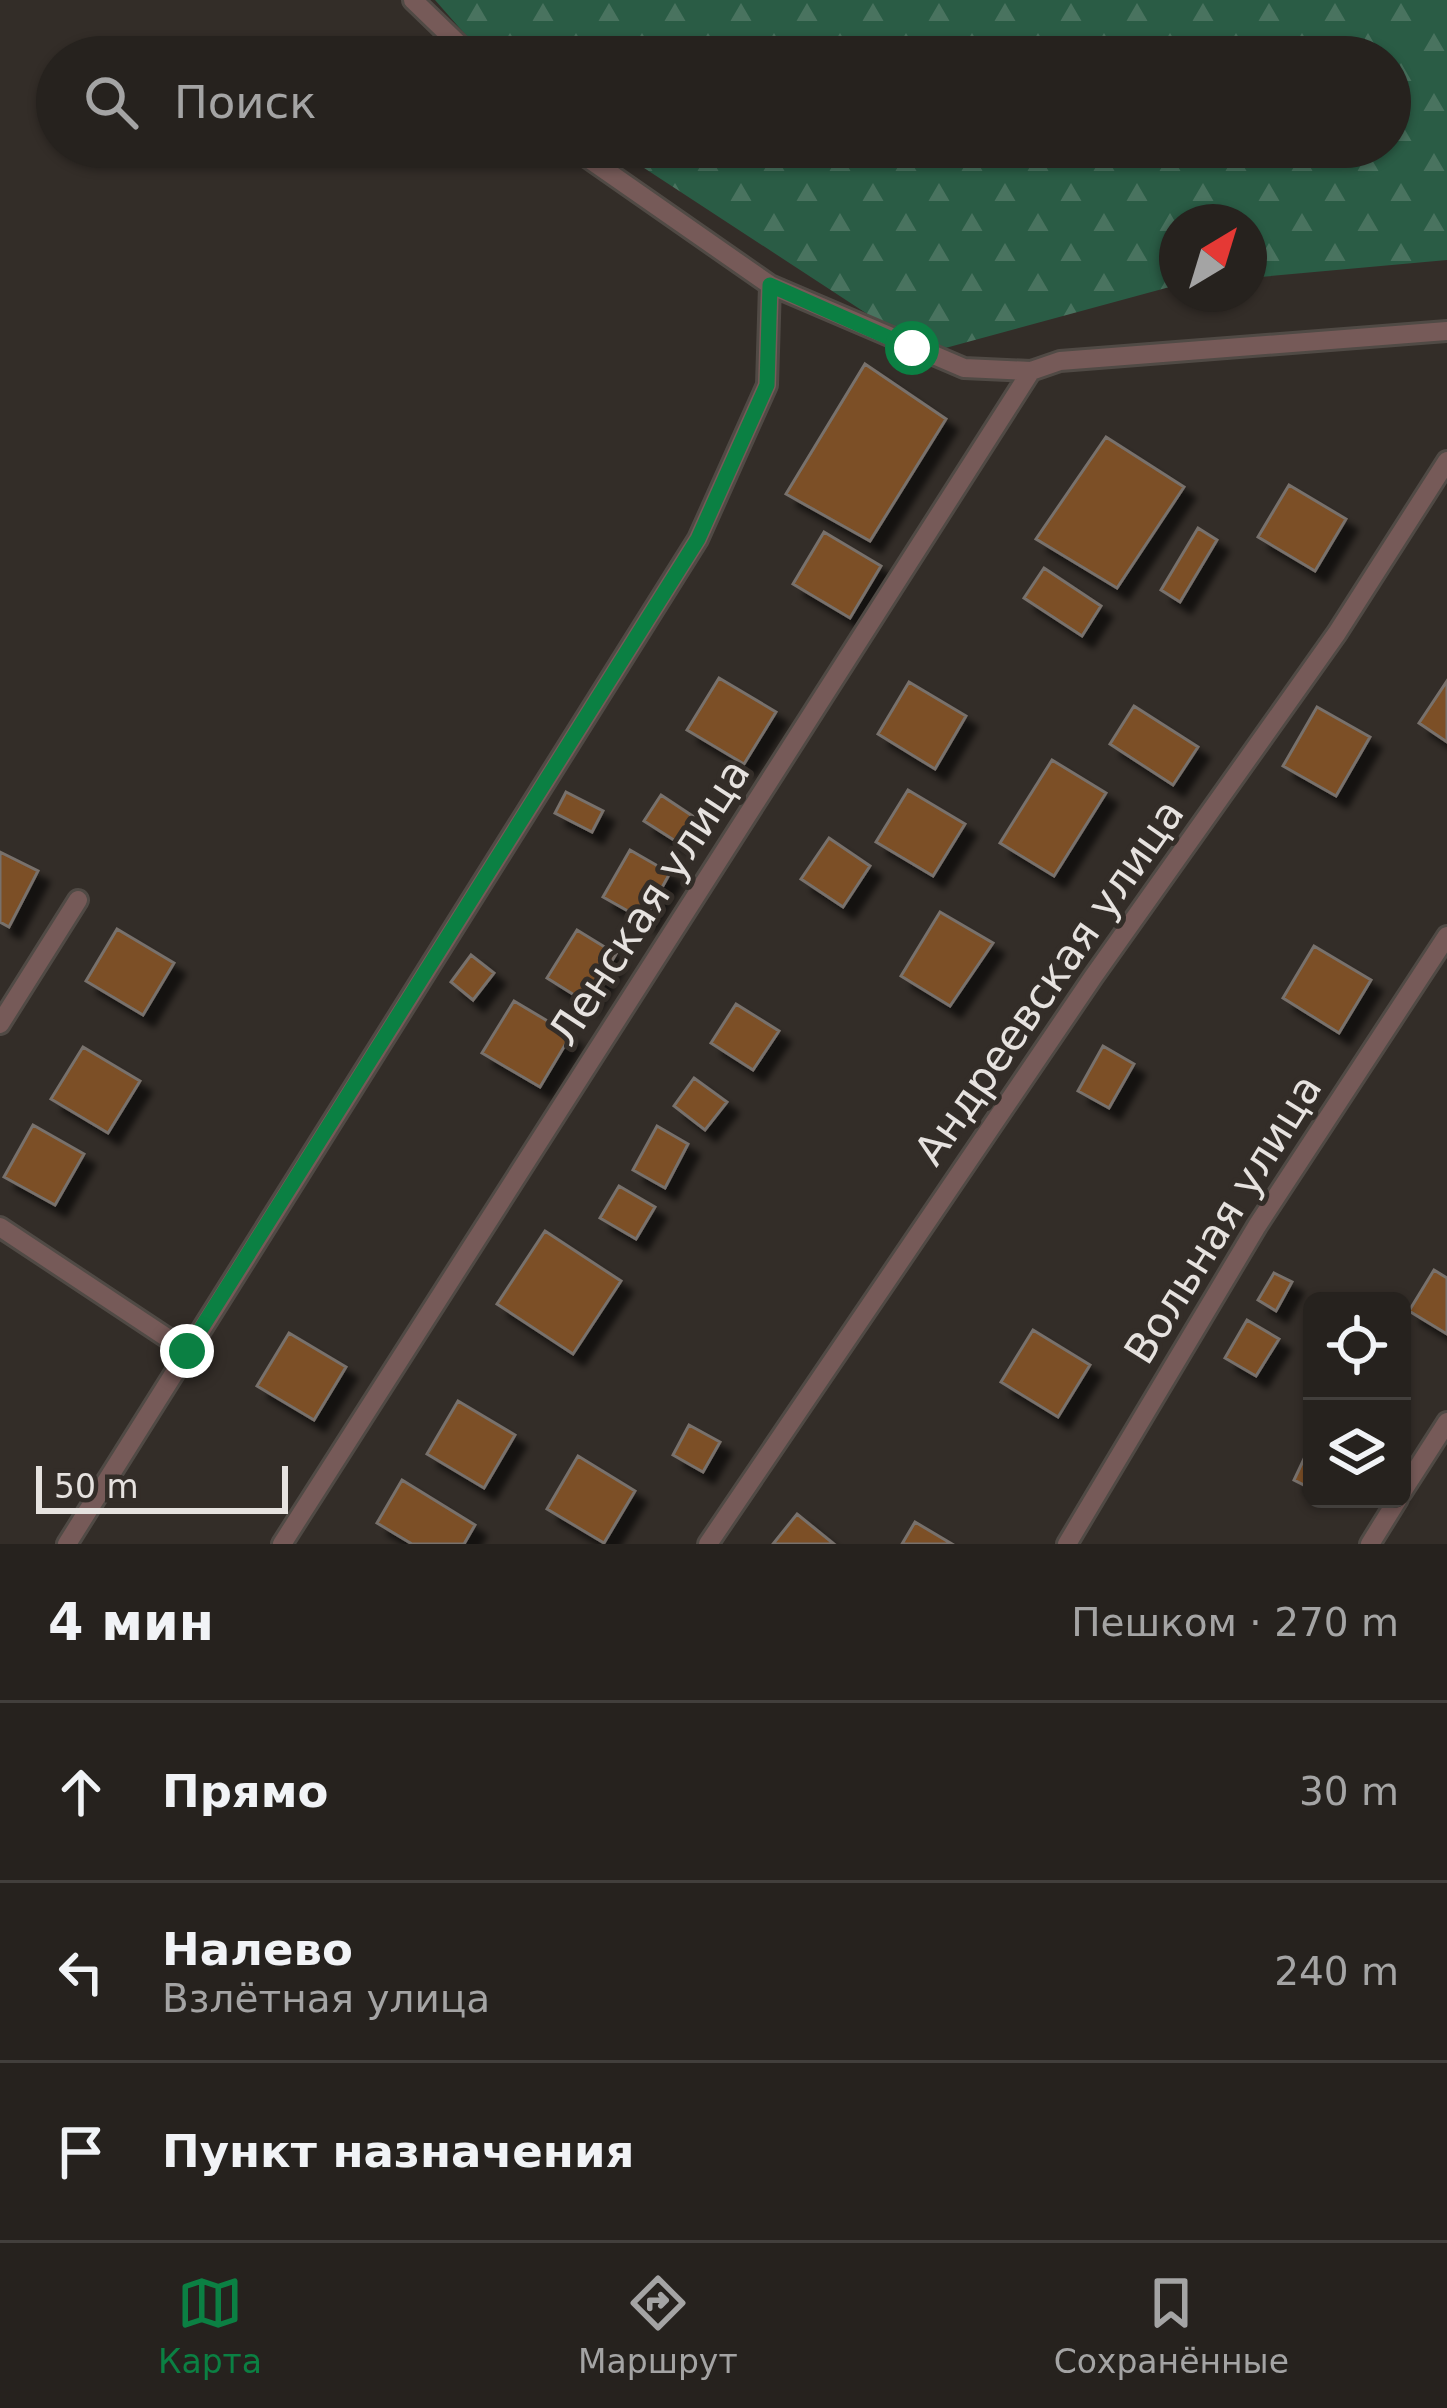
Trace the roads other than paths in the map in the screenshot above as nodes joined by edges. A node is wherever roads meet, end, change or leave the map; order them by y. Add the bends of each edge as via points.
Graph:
1 (413, 0) edge
2 (450, 36) edge
3 (602, 168) edge
4 (770, 285) junction
5 (1447, 331) edge
6 (1031, 370) junction
7 (1447, 460) edge
8 (78, 900) dead end
9 (1447, 936) edge
10 (0, 1024) edge
11 (0, 1227) edge
12 (187, 1351) junction
13 (1447, 1422) edge
14 (1411, 1479) edge
15 (1392, 1508) edge
16 (67, 1544) edge
17 (282, 1544) edge
18 (709, 1544) edge
19 (1067, 1544) edge
20 (1370, 1544) edge

1 - 2 lane
3 - 4 lane
4 - 6 lane via 964,368
4 - 12 lane via 767,385 698,539
5 - 6 lane via 1060,361
6 - 17 lane, Ленская улица
7 - 18 lane, Андреевская улица via 1337,633
8 - 10 lane
9 - 19 lane, Вольная улица via 1257,1226
11 - 12 lane
12 - 16 lane
13 - 14 lane
15 - 20 lane

